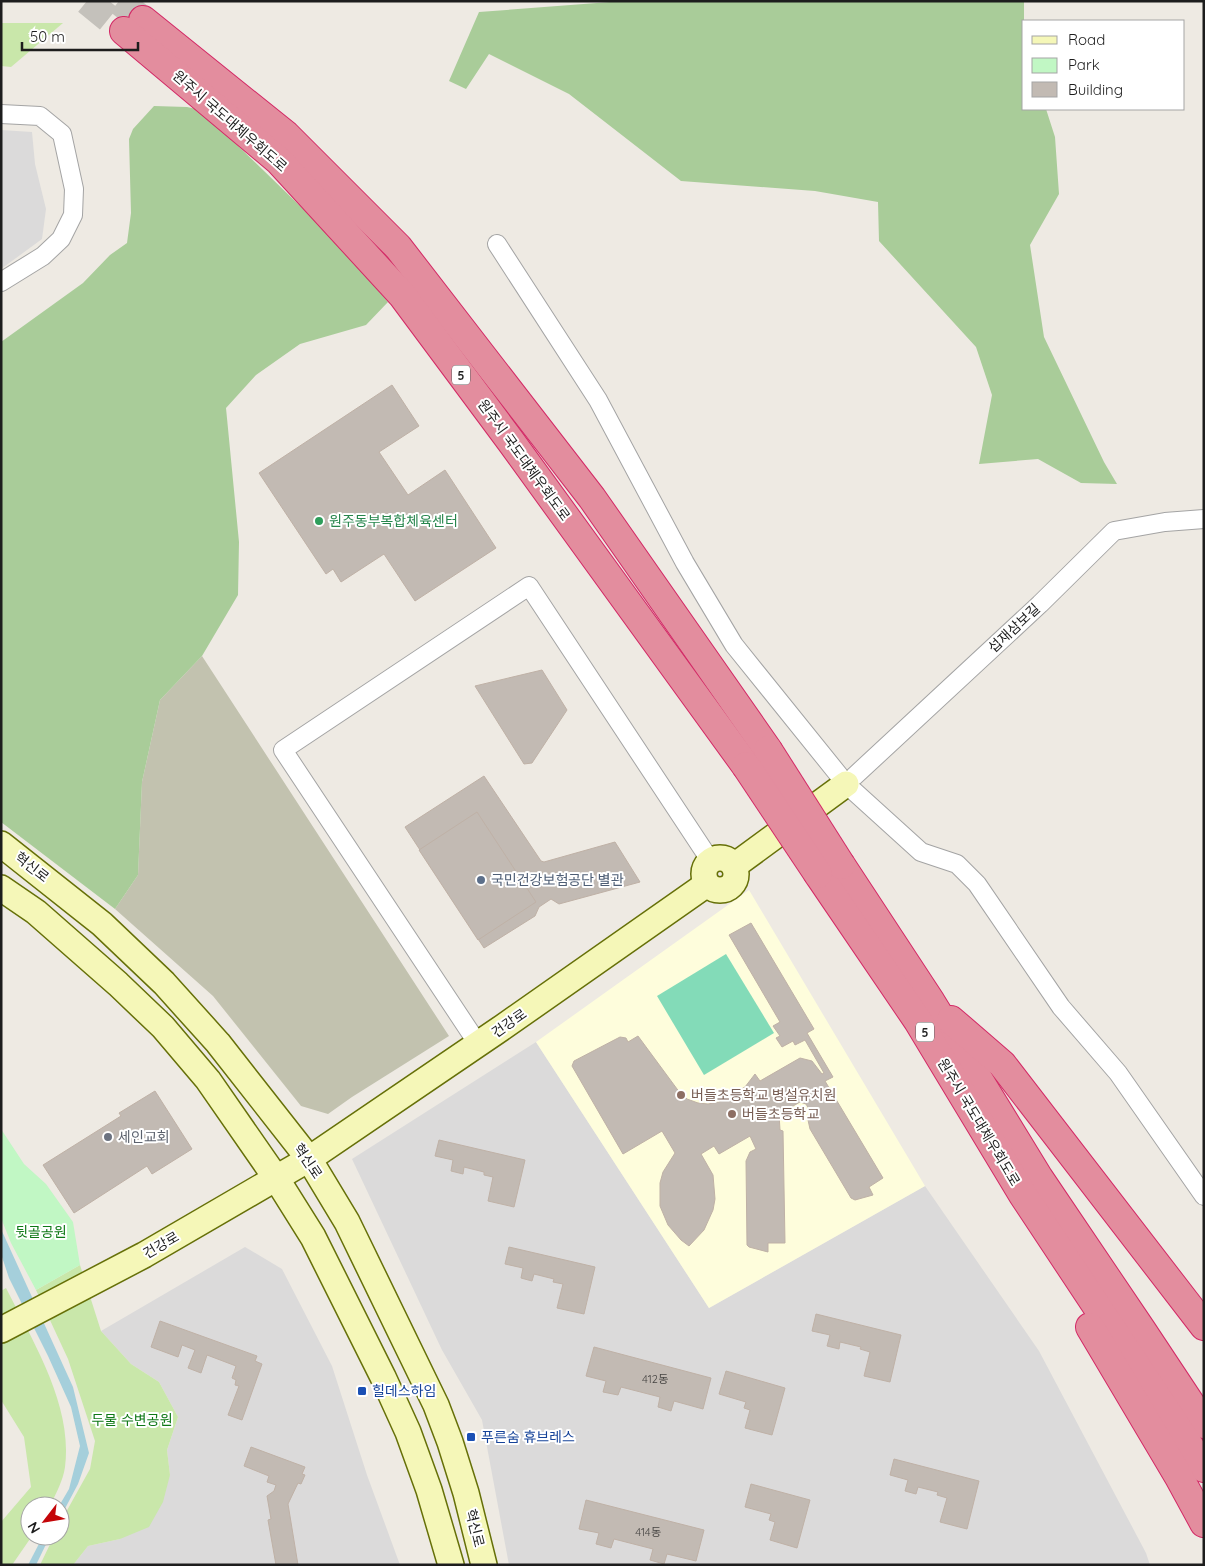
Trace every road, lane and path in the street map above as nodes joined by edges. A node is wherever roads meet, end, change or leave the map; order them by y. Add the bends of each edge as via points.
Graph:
1 (1, 114) edge
2 (497, 244) dead end
3 (1, 282) edge
4 (1204, 519) edge
5 (846, 784) junction
6 (1, 844) edge
7 (717, 870) junction
8 (829, 870) junction
9 (1, 888) edge
10 (924, 1012) junction
11 (478, 1044) junction
12 (309, 1159) junction
13 (276, 1178) junction
14 (1031, 1186) junction
15 (1204, 1196) edge
16 (1204, 1326) edge
17 (1, 1330) edge
18 (1204, 1424) edge
19 (1204, 1468) edge
20 (1204, 1522) edge
21 (450, 1565) edge
22 (484, 1565) edge

1 - 3 street via 40,116 62,134 74,189 73,214 61,239 43,256
2 - 5 street via 598,400 685,563 734,645
4 - 5 street, 섭재삼보길 via 1114,531
5 - 7 street, 건강로
5 - 15 street via 921,852 957,864 977,884 1061,1007 1118,1072
6 - 12 street, 혁신로 via 102,924 164,983 218,1043
7 - 11 street, 건강로
7 - 11 street via 529,586 283,750
8 - 8 highway, 원주시 국도대체우회도로 / 5, bridge via 768,750 592,498 398,247 286,135 134,26 279,161 402,295 746,766
8 - 10 highway, 원주시 국도대체우회도로 / 5
9 - 13 street via 36,912 163,1027 208,1080
10 - 14 highway, 원주시 국도대체우회도로 / 5
10 - 16 highway via 1002,1064
10 - 20 highway via 937,1073
11 - 12 street, 건강로
12 - 13 street, 건강로
12 - 22 street, 혁신로 via 347,1222 436,1405 466,1493
13 - 17 street, 건강로 via 144,1256
13 - 21 street via 313,1237 408,1432 429,1490
14 - 18 highway, 5 via 1141,1329
14 - 19 highway, 5

